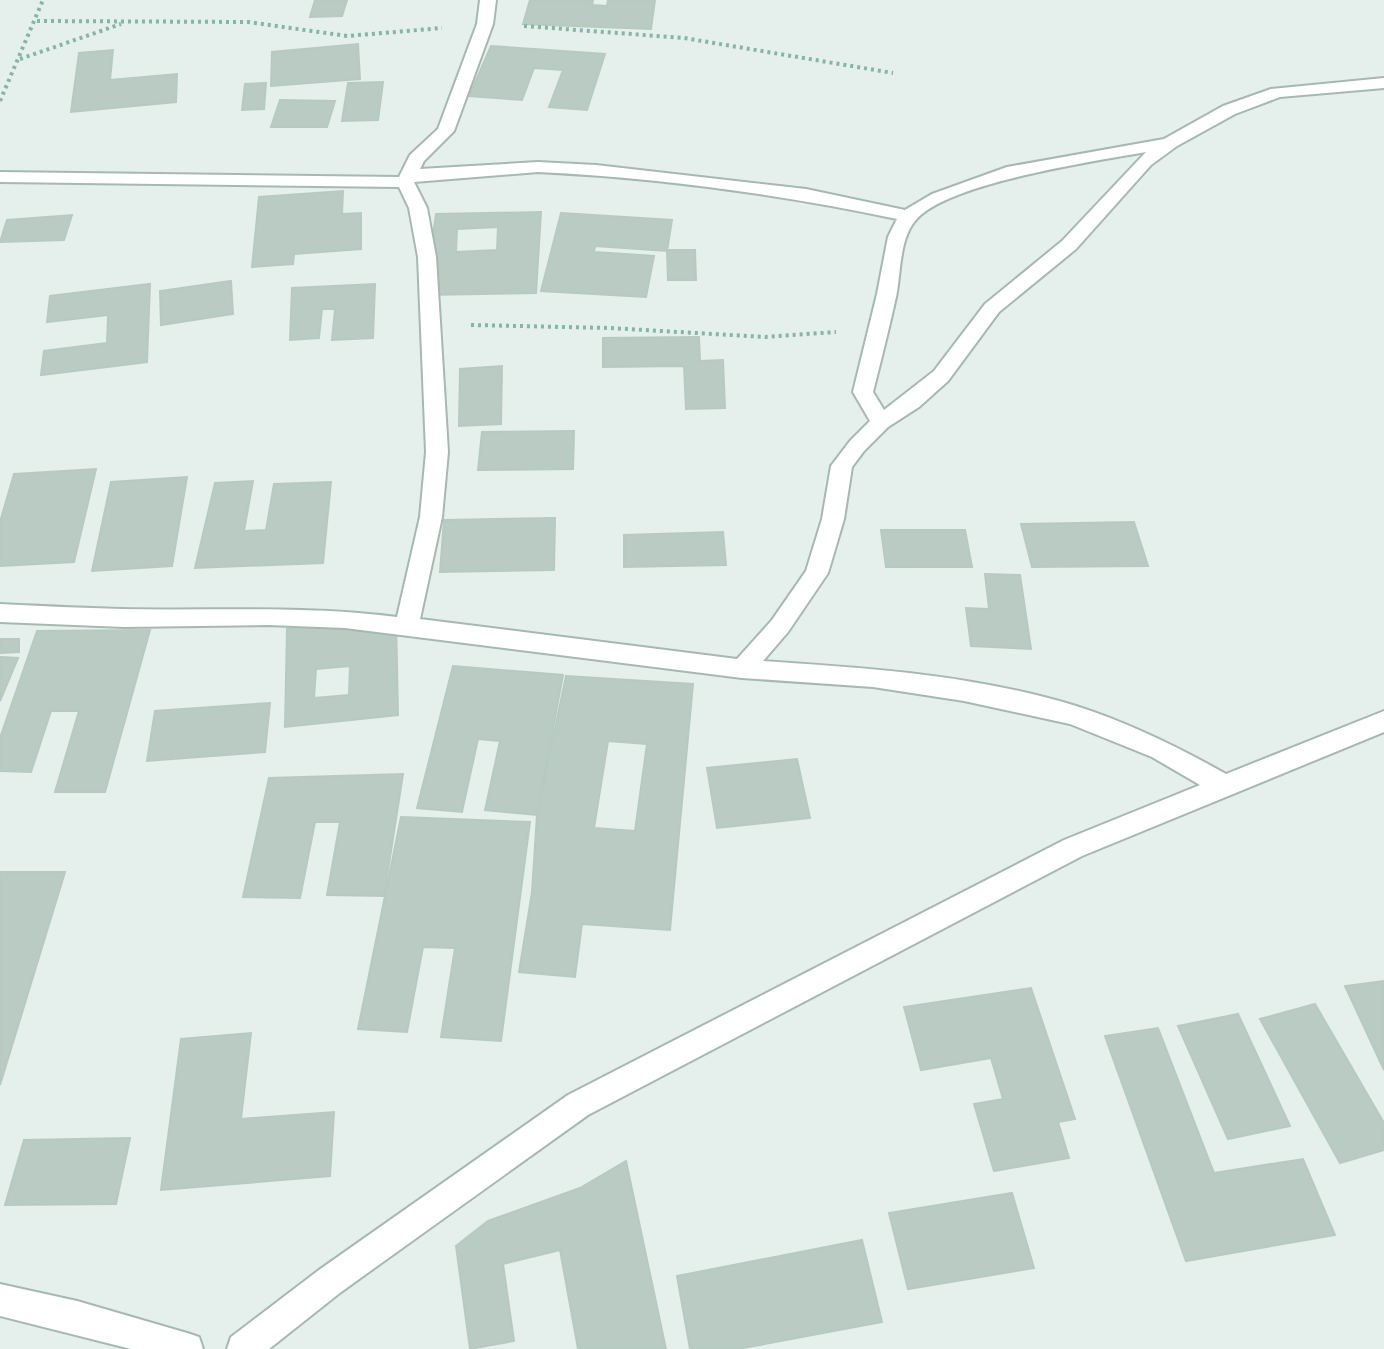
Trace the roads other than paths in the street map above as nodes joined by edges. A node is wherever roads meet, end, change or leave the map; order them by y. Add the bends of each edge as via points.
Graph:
1 (488, 0) edge
2 (1384, 83) edge
3 (1171, 142) junction
4 (0, 177) edge
5 (406, 178) junction
6 (908, 216) junction
7 (881, 422) junction
8 (0, 613) edge
9 (407, 625) junction
10 (742, 669) junction
11 (1384, 721) edge
12 (1226, 787) junction
13 (0, 1300) edge
14 (187, 1349) edge
15 (243, 1349) edge

1 - 5 street via 485,24 446,131 416,159
2 - 3 street via 1277,92 1229,110
3 - 6 street via 1013,171 938,198
3 - 7 street via 1145,161 1069,245 992,308 941,376
4 - 5 street
5 - 6 street via 538,167 596,170 806,194
5 - 9 street via 424,235 436,465 431,517
6 - 7 street via 897,237 863,392
7 - 10 street via 842,466 817,573
8 - 9 street via 268,616
9 - 10 street
10 - 12 street via 873,678 1073,715 1161,750
11 - 12 street
12 - 15 street via 1048,861 578,1105
13 - 14 street

